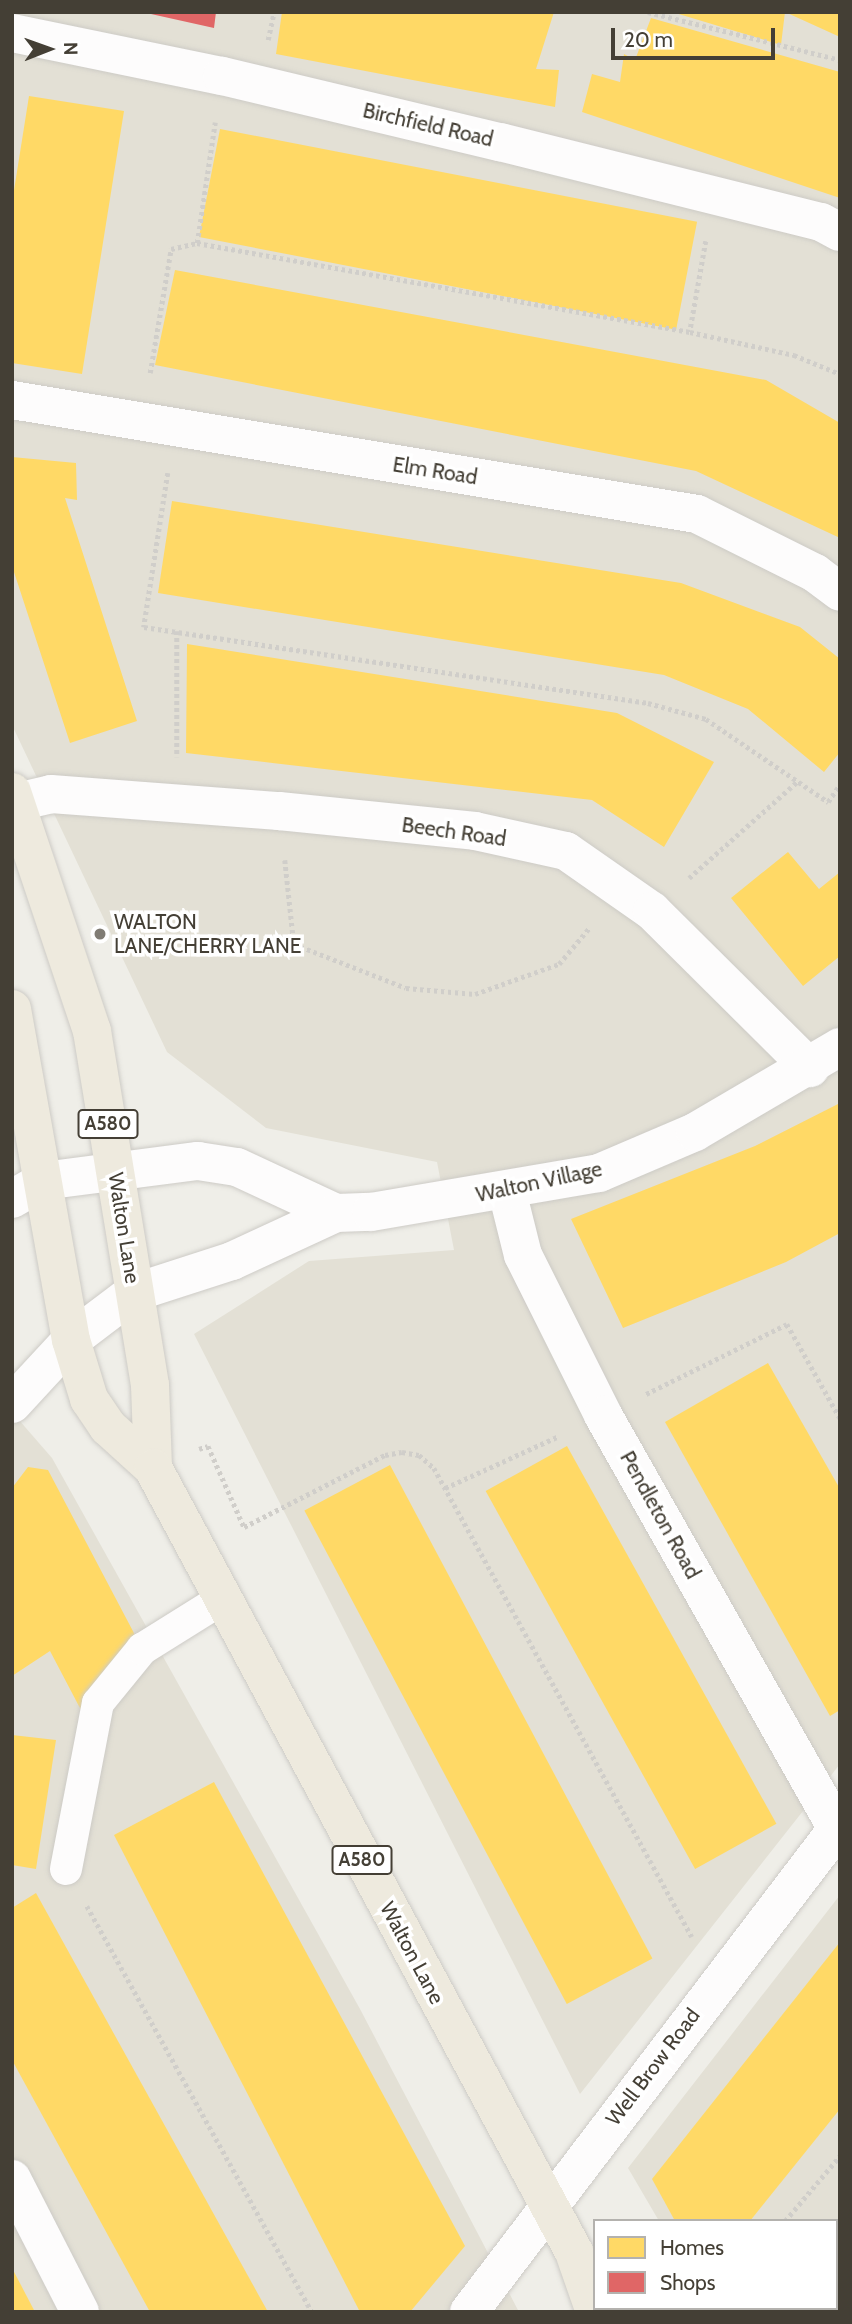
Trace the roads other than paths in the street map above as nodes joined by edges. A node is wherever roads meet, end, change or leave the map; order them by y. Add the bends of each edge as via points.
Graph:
1 (12, 33) edge
2 (840, 232) edge
3 (12, 400) edge
4 (840, 592) edge
5 (14, 797) edge
6 (12, 1009) edge
7 (825, 1058) edge
8 (115, 1168) junction
9 (27, 1190) edge
10 (507, 1191) junction
11 (336, 1213) junction
12 (134, 1293) junction
13 (71, 1340) junction
14 (12, 1404) edge
15 (153, 1468) junction
16 (222, 1599) junction
17 (838, 1827) edge
18 (66, 1869) road end
19 (12, 2179) edge
20 (547, 2205) junction
21 (584, 2263) edge
22 (593, 2303) edge
23 (80, 2312) edge
24 (469, 2312) edge

1 - 2 street, Birchfield Road via 222,76 821,222
3 - 4 street, Elm Road via 697,514 815,573
5 - 7 street, Beech Road via 51,794 279,811 475,831 566,851 652,911
5 - 8 highway, Walton Lane / A580 via 92,1031
6 - 9 highway, Walton Lane / A580
7 - 10 street, Walton Village via 695,1132 599,1173
8 - 9 street, Walton Village
8 - 11 street, Walton Village via 198,1161 237,1167
8 - 12 highway, Walton Lane / A580
9 - 13 highway, Walton Lane / A580
10 - 11 street, Walton Village
10 - 17 street, Pendleton Road via 523,1255 603,1415
11 - 12 street, Walton Village via 232,1261
12 - 13 street, Walton Village
12 - 15 highway, Walton Lane / A580 via 150,1385
13 - 14 street, Walton Village
13 - 15 highway, Walton Lane / A580 via 89,1399 108,1427
15 - 16 highway, Walton Lane / A580
16 - 18 lane via 142,1649 98,1703
16 - 20 highway, Walton Lane / A580
17 - 20 street, Well Brow Road
19 - 23 street
20 - 21 highway, Walton Lane / A580
20 - 24 street, Well Brow Road
21 - 22 highway, Walton Lane / A580

